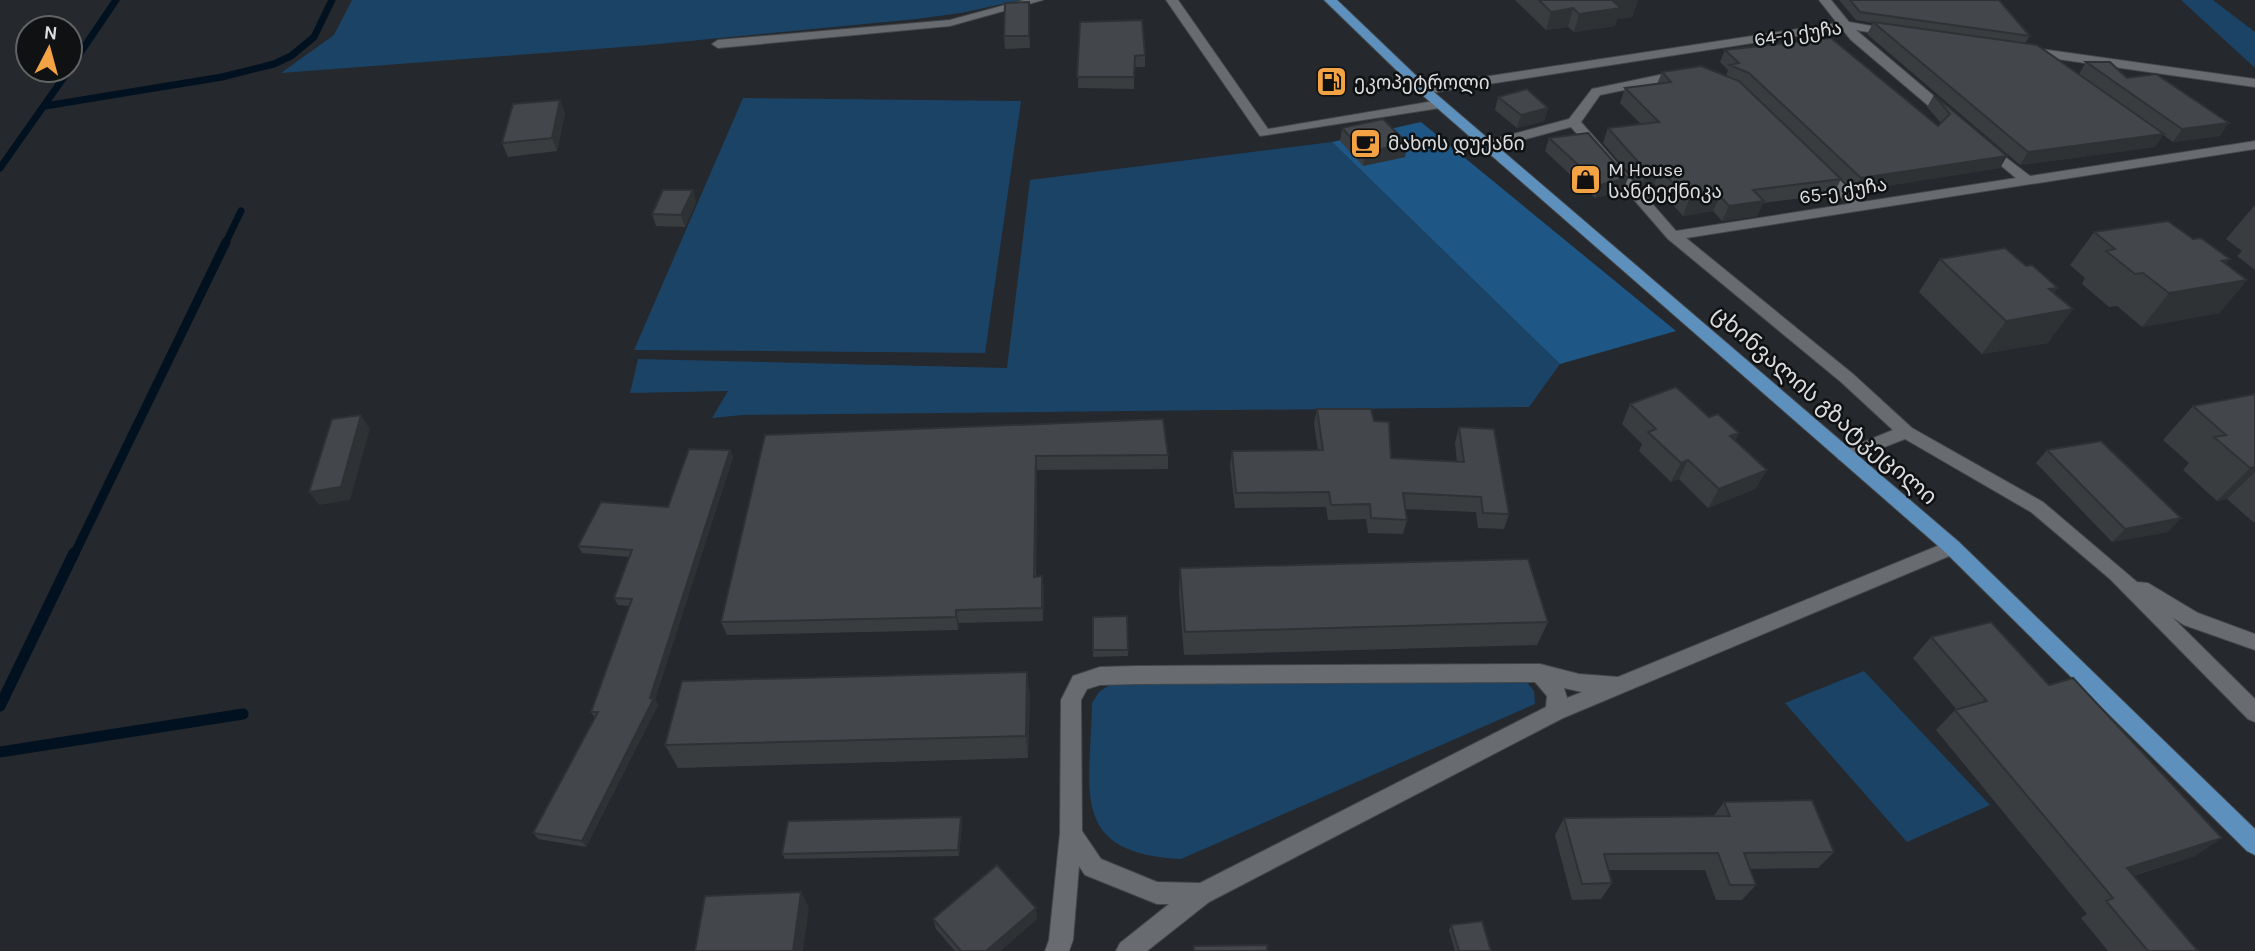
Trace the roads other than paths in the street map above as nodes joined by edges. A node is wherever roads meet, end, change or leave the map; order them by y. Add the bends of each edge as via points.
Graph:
1 (1037, 0) edge
2 (1172, 0) edge
3 (1330, 0) edge
4 (1825, 0) edge
5 (1844, 25) junction
6 (1899, 33) edge
7 (718, 44) dead end
8 (2007, 48) edge
9 (2034, 52) junction
10 (1660, 53) junction
11 (2057, 68) edge
12 (2255, 83) edge
13 (1424, 90) junction
14 (1440, 104) junction
15 (1956, 121) edge
16 (1574, 122) junction
17 (1976, 138) edge
18 (1488, 145) junction
19 (2255, 145) edge
20 (1812, 162) edge
21 (2027, 181) junction
22 (1858, 207) junction
23 (1673, 236) junction
24 (1906, 432) junction
25 (1845, 456) junction
26 (1952, 547) junction
27 (2117, 574) junction
28 (2255, 642) edge
29 (1540, 673) junction
30 (1622, 685) junction
31 (1556, 712) junction
32 (2255, 713) edge
33 (1071, 833) junction
34 (2255, 844) edge
35 (1201, 894) junction
36 (1057, 951) edge
37 (1128, 951) edge

1 - 7 street via 950,23
2 - 14 street via 1265,133
3 - 13 main road, ცხინვალის გზატკეცილი
4 - 5 street
5 - 6 street, 64-ე ქუჩა
5 - 10 street, 64-ე ქუჩა
5 - 15 street
8 - 9 street
9 - 11 street
9 - 12 street
10 - 13 street, 64-ე ქუჩა
10 - 16 street via 1685,74 1596,92
13 - 14 main road, ცხინვალის გზატკეცილი
14 - 18 main road, ცხინვალის გზატკეცილი
16 - 18 street
16 - 23 street
17 - 21 street
18 - 25 main road, ცხინვალის გზატკეცილი
19 - 21 street, 65-ე ქუჩა via 2176,152
20 - 22 street
21 - 22 street, 65-ე ქუჩა
22 - 23 street, 65-ე ქუჩა
23 - 24 street
24 - 25 street
24 - 27 street via 2037,507
25 - 26 main road, ცხინვალის გზატკეცილი
26 - 30 street
26 - 34 main road, ცხინვალის გზატკეცილი
27 - 28 street via 2191,619
27 - 32 street
29 - 30 street via 1579,683
29 - 31 street via 1558,694
29 - 33 street via 1136,675 1080,682 1071,700
30 - 31 street
31 - 35 street
33 - 35 street via 1093,867 1157,893
33 - 36 street
35 - 37 street

